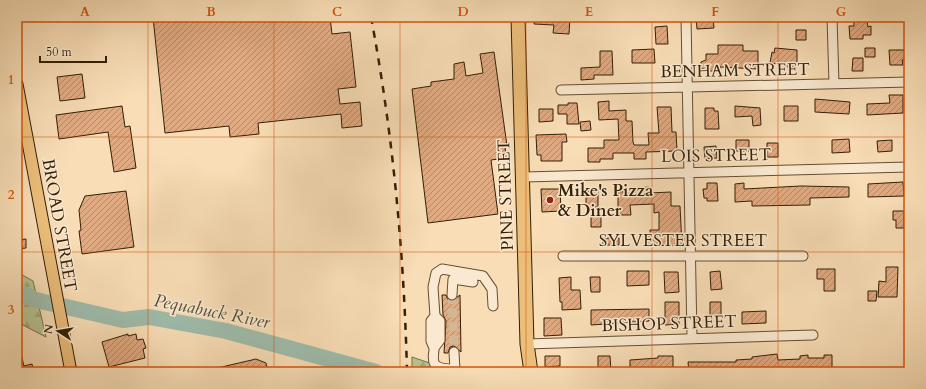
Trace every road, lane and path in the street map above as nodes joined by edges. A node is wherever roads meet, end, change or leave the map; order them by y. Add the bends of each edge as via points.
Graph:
1 (518, 17) edge
2 (686, 17) edge
3 (832, 17) edge
4 (909, 82) edge
5 (17, 84) edge
6 (834, 84) junction
7 (686, 88) junction
8 (561, 90) dead end
9 (909, 167) edge
10 (688, 172) junction
11 (524, 177) junction
12 (563, 256) dead end
13 (690, 256) junction
14 (803, 256) dead end
15 (474, 282) dead end
16 (452, 295) tunnel mouth
17 (494, 306) dead end
18 (812, 335) dead end
19 (692, 338) junction
20 (527, 344) junction
21 (454, 352) tunnel mouth
22 (71, 372) edge
23 (531, 372) edge

1 - 11 highway, PINE STREET
2 - 7 street
3 - 6 street
4 - 6 street, BENHAM STREET
5 - 22 main road, BROAD STREET
6 - 7 street, BENHAM STREET
7 - 8 street, BENHAM STREET
7 - 10 street
9 - 10 street, LOIS STREET
10 - 11 street, LOIS STREET
10 - 13 street
11 - 20 highway, PINE STREET
12 - 13 street, SYLVESTER STREET
13 - 14 street, SYLVESTER STREET
13 - 19 street
15 - 16 street via 453,279
17 - 21 street via 492,289 483,276 442,269 436,273 433,287 435,316 431,322 431,341 434,348 432,360 440,368 455,369
18 - 19 street, BISHOP STREET
19 - 20 street, BISHOP STREET
20 - 23 highway, PINE STREET

